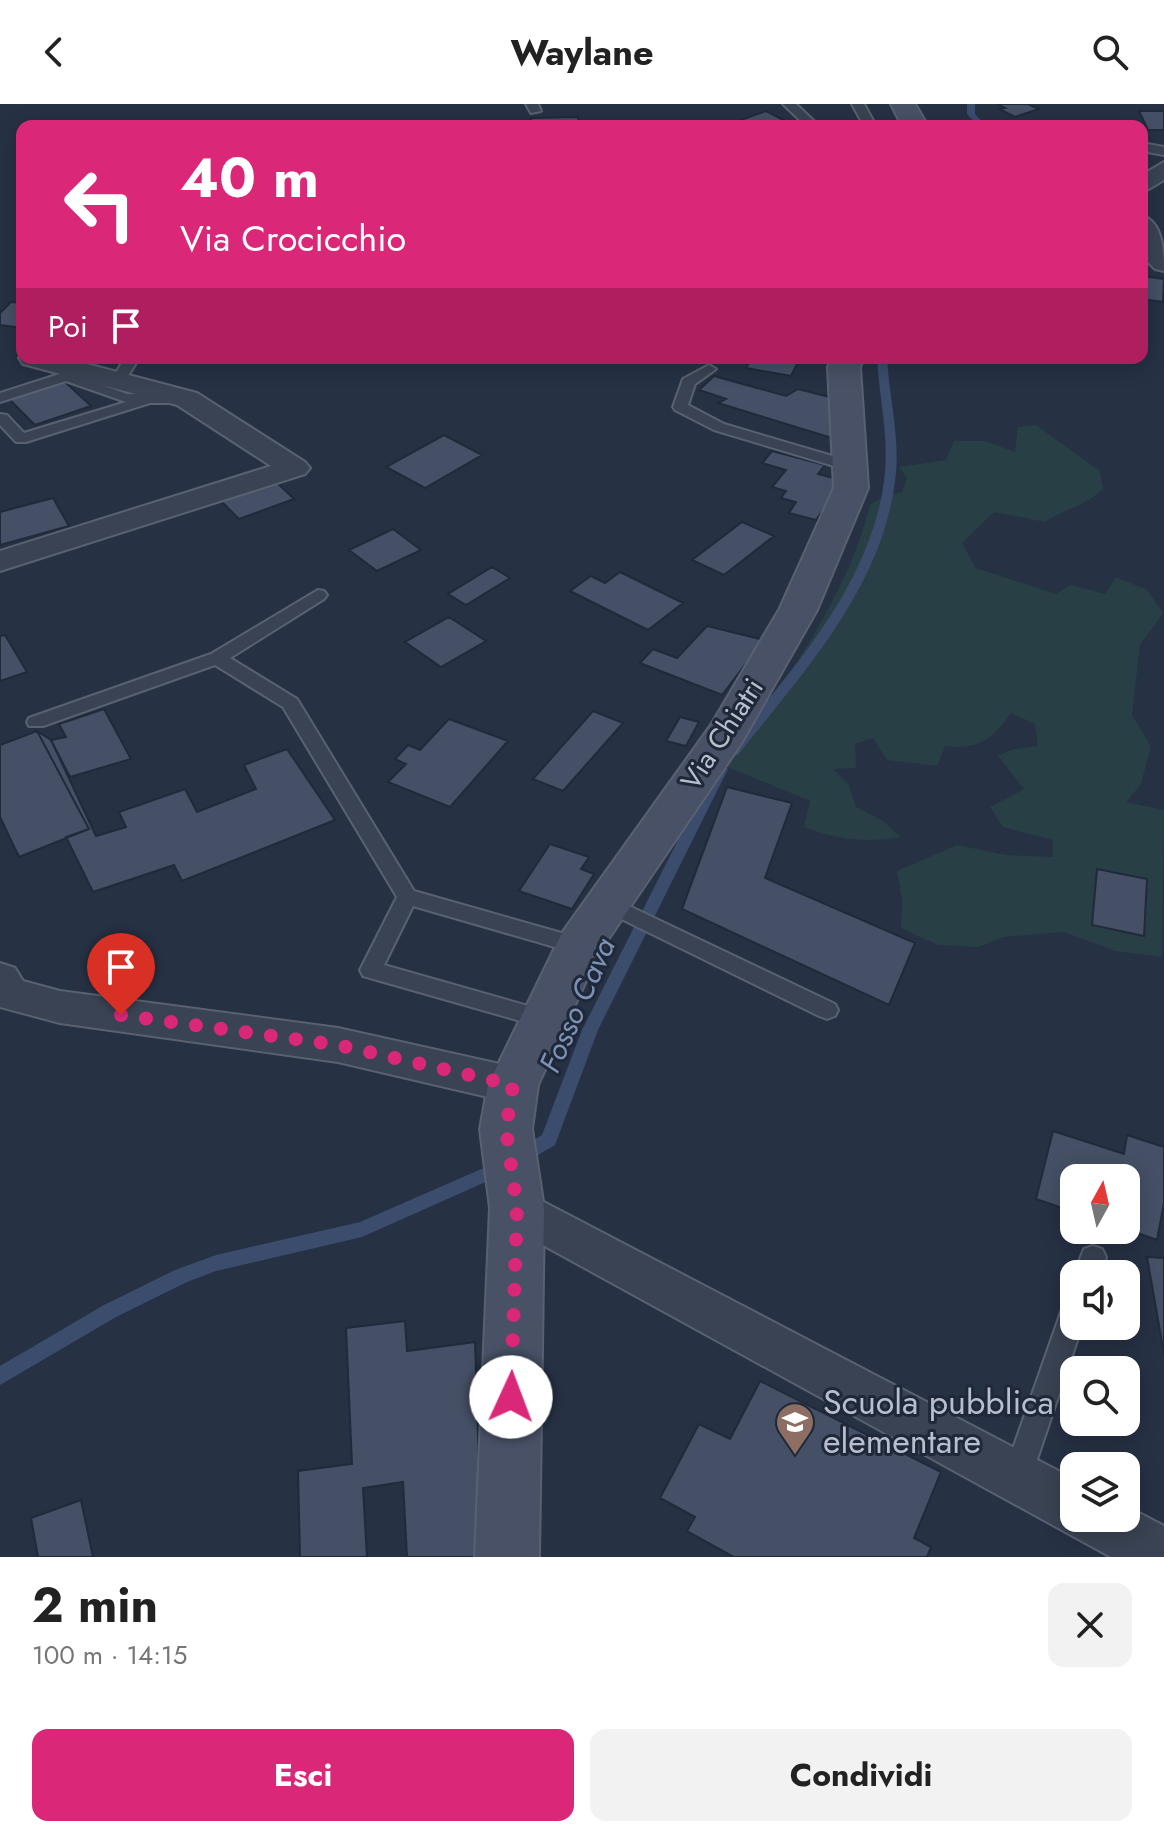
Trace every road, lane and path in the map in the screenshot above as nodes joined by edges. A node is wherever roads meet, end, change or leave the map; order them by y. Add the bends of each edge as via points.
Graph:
1 (789, 104) edge
2 (806, 120) edge
3 (1164, 169) edge
4 (1148, 181) edge
5 (1148, 239) edge
6 (1164, 264) edge
7 (80, 364) edge
8 (845, 364) edge
9 (709, 369) dead end
10 (128, 370) edge
11 (0, 398) edge
12 (187, 399) junction
13 (150, 400) junction
14 (2, 418) edge
15 (850, 466) junction
16 (0, 561) edge
17 (318, 595) dead end
18 (217, 658) junction
19 (36, 722) dead end
20 (407, 897) junction
21 (616, 909) junction
22 (579, 946) junction
23 (0, 979) edge
24 (827, 1010) dead end
25 (545, 1019) junction
26 (513, 1085) junction
27 (512, 1178) junction
28 (1064, 1340) edge
29 (1017, 1477) junction
30 (1060, 1500) edge
31 (1119, 1532) edge
32 (1164, 1556) edge
33 (507, 1557) edge

1 - 2 lane
3 - 4 street
5 - 6 street
7 - 10 street
8 - 15 street, Via Chiatri
9 - 15 lane via 688,382 680,407 719,427
10 - 12 street
11 - 13 lane via 66,376 125,398
12 - 13 lane
12 - 16 street via 295,468
13 - 14 lane via 21,439
15 - 21 street, Via Chiatri via 851,488 798,610
17 - 18 lane
18 - 19 lane
18 - 20 lane via 290,703
20 - 22 lane
20 - 25 lane via 371,970
21 - 22 street, Via Chiatri
21 - 24 lane
22 - 25 street, Via Chiatri
23 - 26 street via 9,994 60,1007 338,1045
25 - 26 street, Via Chiatri
26 - 27 street, Via Chiatri via 506,1129
27 - 29 street
27 - 33 street, Via Chiatri
28 - 29 lane
29 - 30 street
31 - 32 street

